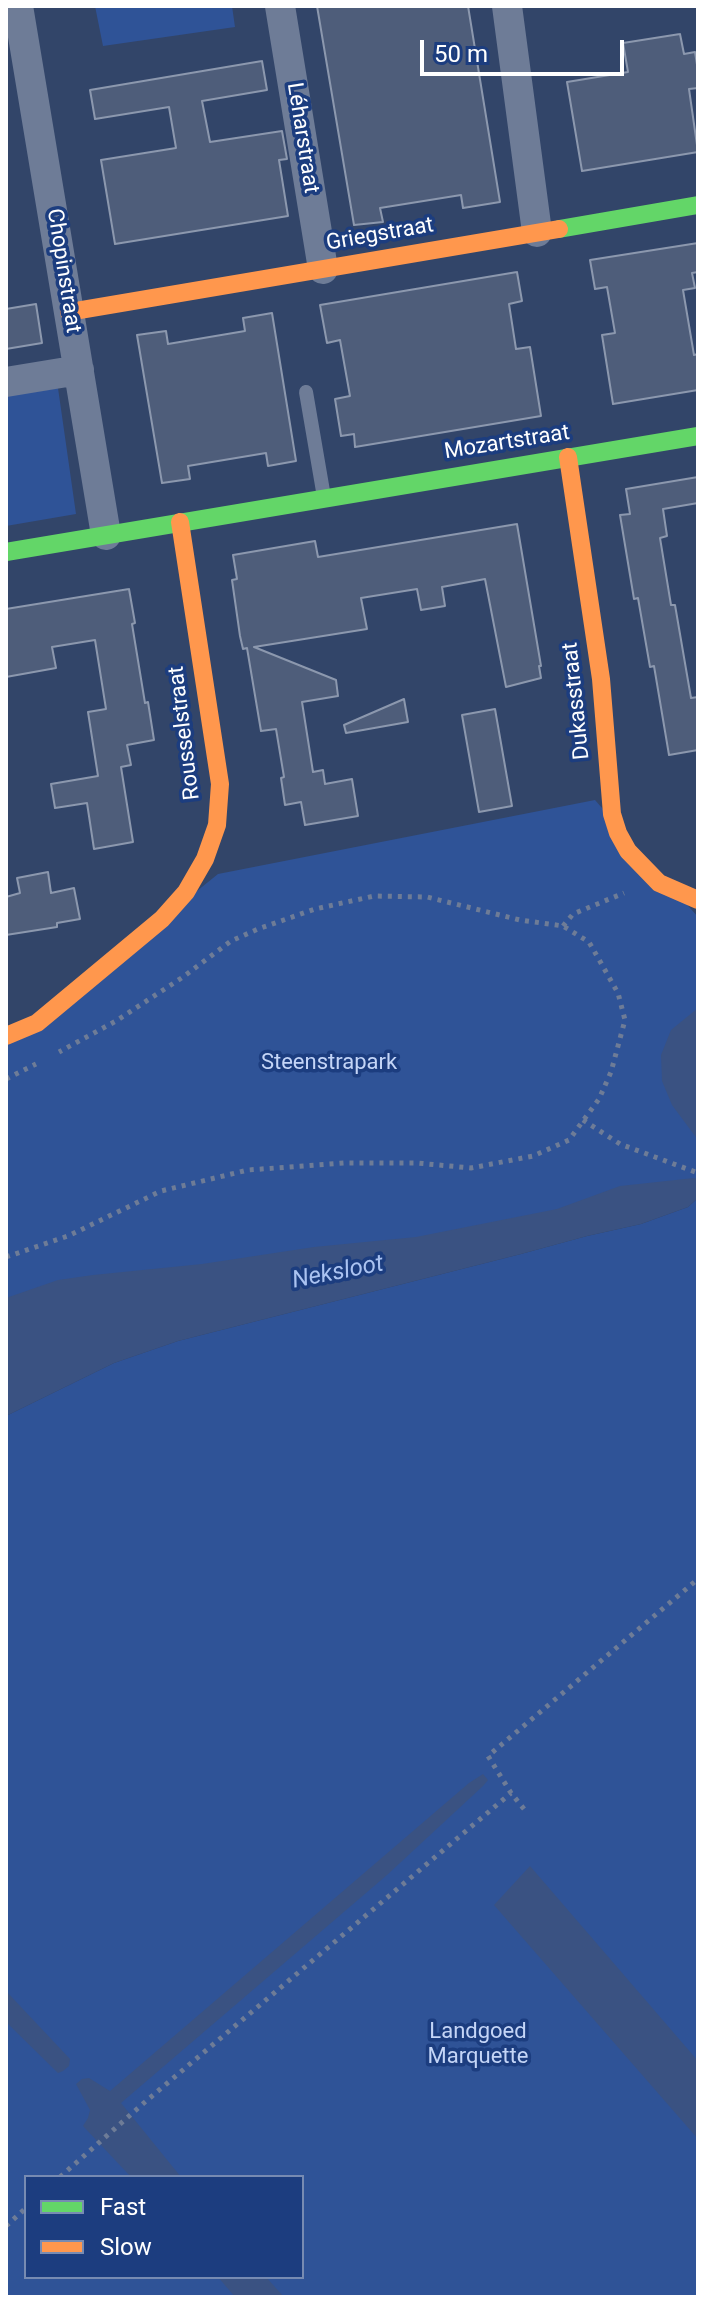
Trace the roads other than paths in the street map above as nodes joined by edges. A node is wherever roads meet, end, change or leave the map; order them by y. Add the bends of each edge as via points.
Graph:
1 (18, 6) edge
2 (280, 6) edge
3 (507, 6) edge
4 (698, 205) edge
5 (537, 232) junction
6 (323, 269) junction
7 (69, 312) junction
8 (79, 370) junction
9 (6, 382) edge
10 (306, 392) dead end
11 (698, 436) edge
12 (568, 457) junction
13 (324, 497) junction
14 (180, 522) junction
15 (106, 535) junction
16 (6, 552) edge
17 (698, 900) edge
18 (6, 1036) edge

1 - 7 street, Chopinstraat
2 - 6 street, Léharstraat
3 - 5 street
4 - 5 street, Griegstraat
5 - 6 street, Griegstraat
6 - 7 street, Griegstraat
7 - 8 street, Chopinstraat
8 - 9 street
8 - 15 street, Chopinstraat
10 - 13 lane
11 - 12 street, Mozartstraat
12 - 13 street, Mozartstraat
12 - 17 street, Dukasstraat via 601,679 612,814 628,851 654,878
13 - 14 street, Mozartstraat
14 - 15 street, Mozartstraat
14 - 18 street, Rousselstraat via 220,784 217,825 186,892 162,919 37,1023
15 - 16 street, Mozartstraat

